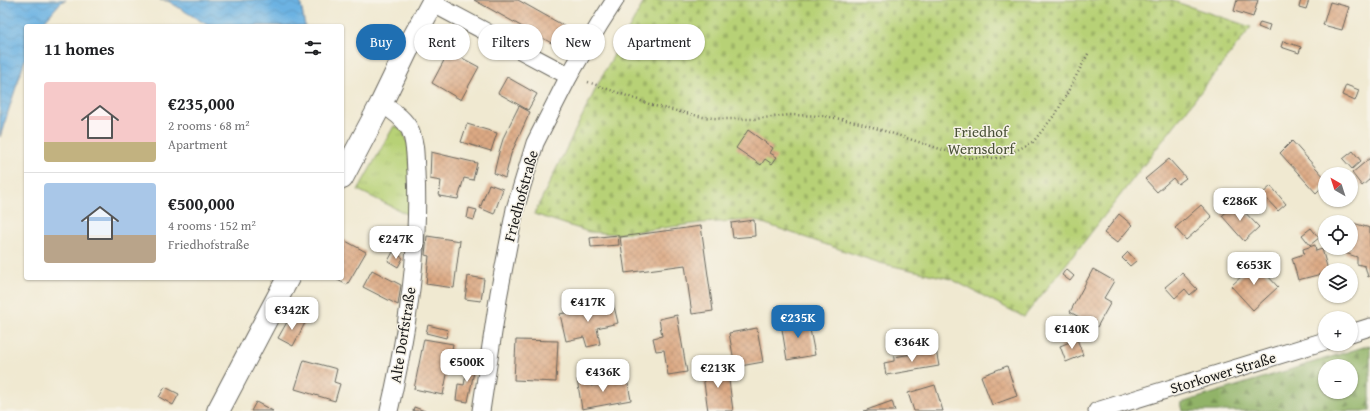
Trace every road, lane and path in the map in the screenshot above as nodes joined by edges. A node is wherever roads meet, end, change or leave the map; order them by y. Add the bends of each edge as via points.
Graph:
1 (616, 0) edge
2 (433, 2) edge
3 (1088, 52) dead end
4 (570, 76) junction
5 (381, 104) junction
6 (344, 174) edge
7 (287, 280) edge
8 (1370, 328) edge
9 (1358, 331) edge
10 (1318, 343) edge
11 (218, 411) edge
12 (390, 411) edge
13 (481, 411) edge
14 (1097, 411) edge

1 - 4 street, Friedhofstraße
2 - 4 street
2 - 5 main road
3 - 4 path via 1057,112 1033,142 1001,158 968,158 860,123 825,116 790,115 724,120 703,117 655,106
4 - 13 street, Friedhofstraße via 535,143 515,209
5 - 6 main road
5 - 12 street, Alte Dorfstraße via 394,112 410,130 414,144 417,197 408,314
7 - 11 main road
8 - 9 street
10 - 14 street, Storkower Straße

